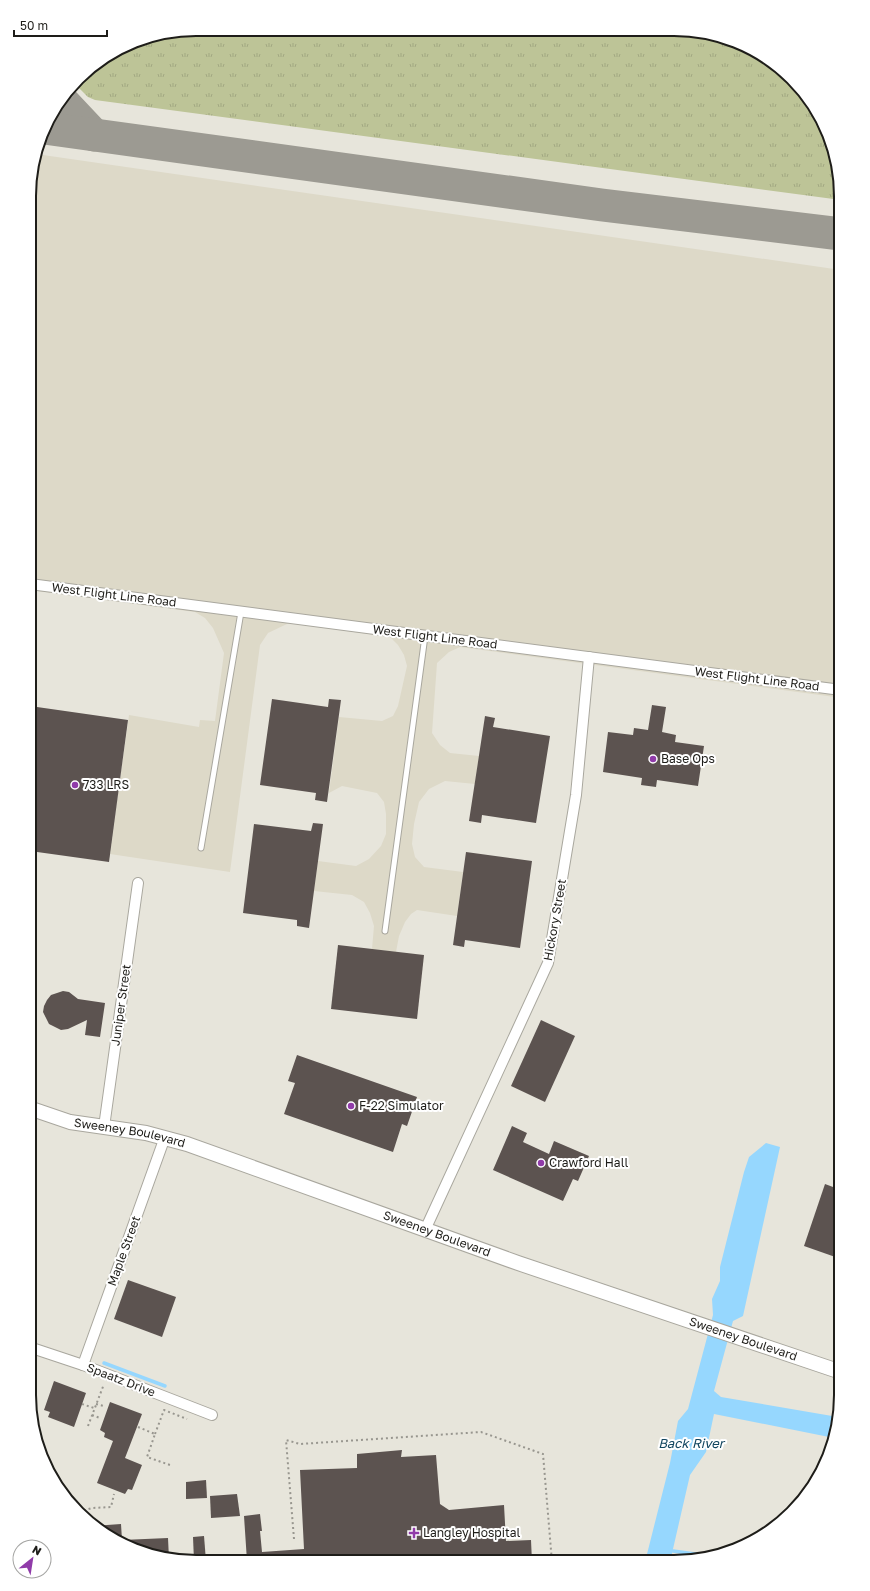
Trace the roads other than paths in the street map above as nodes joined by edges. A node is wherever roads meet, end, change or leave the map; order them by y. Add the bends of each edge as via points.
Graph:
1 (36, 585) edge
2 (241, 612) junction
3 (426, 636) junction
4 (589, 657) junction
5 (834, 689) edge
6 (201, 848) dead end
7 (138, 883) dead end
8 (385, 931) dead end
9 (36, 1110) edge
10 (104, 1127) junction
11 (165, 1137) junction
12 (425, 1230) junction
13 (36, 1349) edge
14 (83, 1365) junction
15 (834, 1370) edge
16 (212, 1415) dead end

1 - 2 street, West Flight Line Road
2 - 3 street, West Flight Line Road
2 - 6 lane
3 - 4 street, West Flight Line Road
3 - 8 lane
4 - 5 street, West Flight Line Road
4 - 12 street, Hickory Street via 576,795 548,963
7 - 10 street, Juniper Street
9 - 10 main road, Sweeney Boulevard via 70,1122
10 - 11 main road, Sweeney Boulevard
11 - 12 main road, Sweeney Boulevard
11 - 14 street, Maple Street
12 - 15 main road, Sweeney Boulevard
13 - 14 street, Spaatz Drive
14 - 16 street, Spaatz Drive

